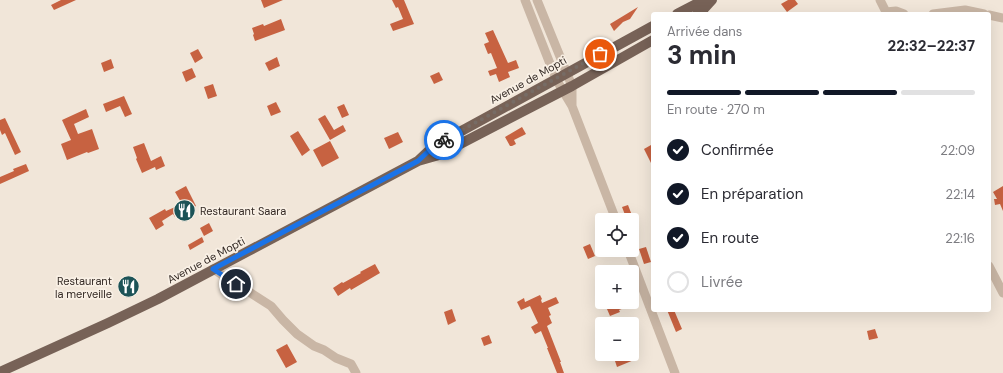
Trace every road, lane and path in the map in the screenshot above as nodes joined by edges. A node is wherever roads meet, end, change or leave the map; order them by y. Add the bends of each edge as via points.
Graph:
1 (525, 0) edge
2 (537, 0) edge
3 (712, 0) edge
4 (880, 0) edge
5 (681, 12) edge
6 (700, 12) edge
7 (886, 12) edge
8 (949, 12) edge
9 (974, 12) edge
10 (991, 15) edge
11 (1003, 18) edge
12 (651, 27) edge
13 (651, 41) edge
14 (566, 73) junction
15 (556, 79) junction
16 (572, 86) junction
17 (563, 91) junction
18 (572, 106) junction
19 (418, 161) junction
20 (613, 213) edge
21 (631, 257) edge
22 (213, 269) junction
23 (991, 270) edge
24 (1003, 292) edge
25 (651, 310) edge
26 (652, 312) edge
27 (0, 372) edge
28 (356, 373) edge
29 (675, 373) edge

1 - 15 street
2 - 14 street
3 - 5 main road via 698,3
3 - 6 main road
4 - 7 street
8 - 9 street
10 - 11 street
12 - 14 main road, Avenue de Mopti
13 - 16 main road, Avenue de Mopti
14 - 15 main road, Avenue de Mopti
14 - 16 street
15 - 17 street
15 - 19 main road, Avenue de Mopti via 434,146
16 - 17 main road, Avenue de Mopti
16 - 18 street
17 - 18 street
17 - 19 main road, Avenue de Mopti via 438,155
18 - 20 street
19 - 22 main road, Avenue de Mopti
21 - 25 street
22 - 27 main road, Avenue de Mopti via 158,299
22 - 28 street via 271,306 297,334 314,346 350,364
23 - 24 street
26 - 29 street

